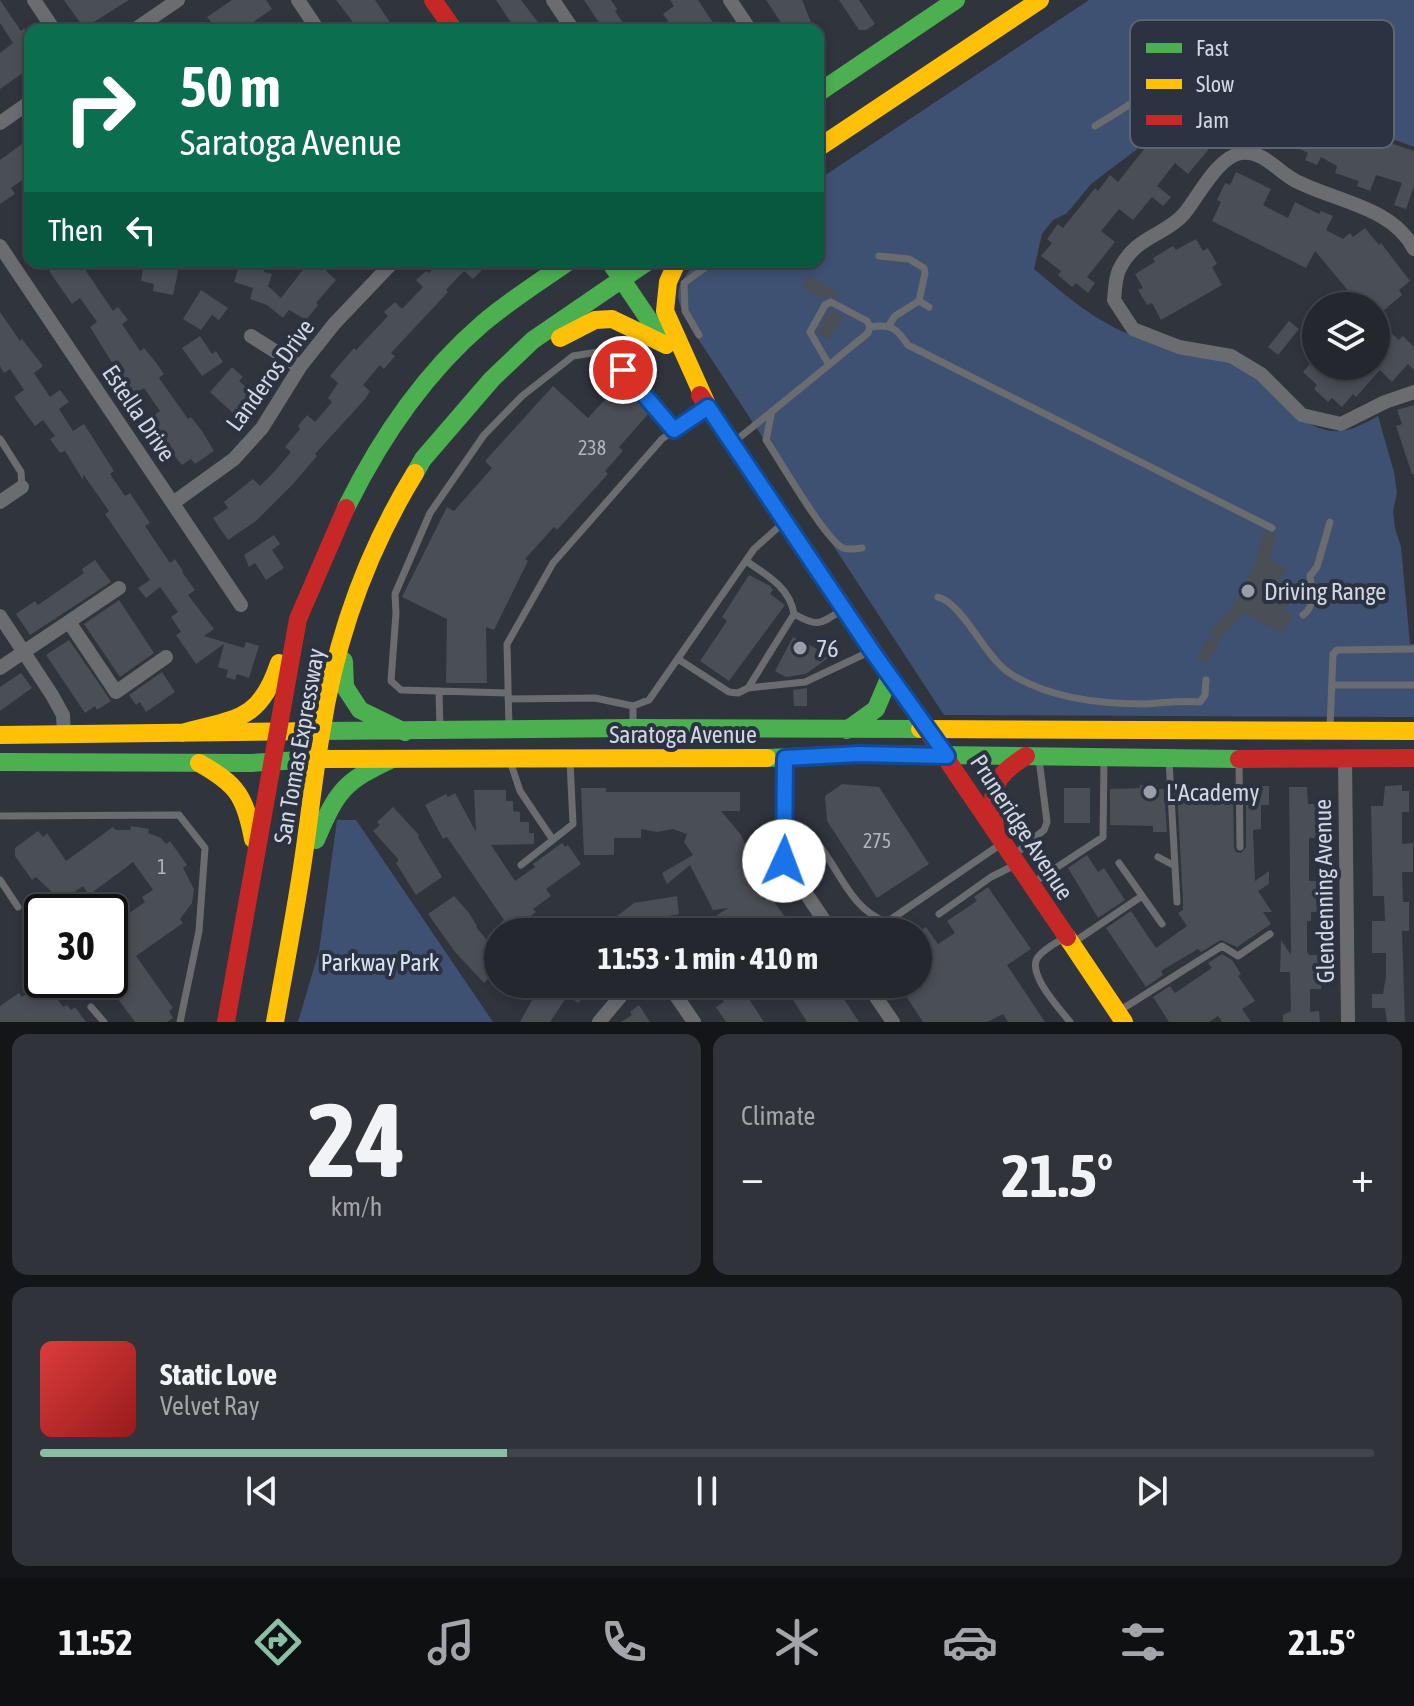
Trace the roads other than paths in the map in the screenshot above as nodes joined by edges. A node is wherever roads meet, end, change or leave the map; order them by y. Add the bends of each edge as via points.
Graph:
1 (34, 0) edge
2 (178, 0) edge
3 (298, 0) edge
4 (433, 0) edge
5 (553, 0) edge
6 (730, 0) edge
7 (956, 0) edge
8 (1040, 0) edge
9 (50, 24) edge
10 (143, 24) edge
11 (314, 24) edge
12 (450, 24) edge
13 (569, 24) edge
14 (746, 24) edge
15 (824, 89) edge
16 (1130, 102) edge
17 (24, 106) edge
18 (0, 123) edge
19 (1095, 126) dead end
20 (824, 144) edge
21 (0, 246) edge
22 (1414, 249) edge
23 (879, 256) dead end
24 (387, 268) edge
25 (528, 268) edge
26 (559, 268) edge
27 (614, 268) edge
28 (637, 268) edge
29 (674, 268) edge
30 (705, 268) edge
31 (621, 278) junction
32 (919, 301) junction
33 (929, 307) dead end
34 (889, 325) junction
35 (870, 327) junction
36 (470, 335) junction
37 (699, 335) dead end
38 (251, 336) dead end
39 (666, 345) junction
40 (829, 365) junction
41 (300, 367) junction
42 (492, 379) junction
43 (1414, 392) edge
44 (708, 407) junction
45 (772, 411) junction
46 (674, 430) junction
47 (0, 439) edge
48 (732, 443) junction
49 (22, 487) joint
50 (0, 502) edge
51 (173, 503) junction
52 (785, 522) junction
53 (1330, 522) dead end
54 (1272, 528) dead end
55 (862, 548) dead end
56 (746, 561) junction
57 (119, 588) dead end
58 (938, 597) dead end
59 (241, 605) dead end
60 (844, 609) junction
61 (794, 614) junction
62 (1303, 615) dead end
63 (0, 616) edge
64 (298, 619) junction
65 (69, 622) junction
66 (343, 633) junction
67 (1414, 649) edge
68 (872, 651) junction
69 (23, 652) junction
70 (166, 657) dead end
71 (678, 659) junction
72 (0, 668) edge
73 (890, 676) junction
74 (1206, 680) dead end
75 (1332, 685) junction
76 (1414, 685) edge
77 (748, 688) junction
78 (439, 691) junction
79 (508, 696) junction
80 (633, 706) junction
81 (633, 728) junction
82 (509, 730) junction
83 (847, 730) junction
84 (929, 730) junction
85 (321, 731) junction
86 (1330, 731) junction
87 (1414, 731) edge
88 (278, 732) junction
89 (405, 732) junction
90 (440, 732) junction
91 (182, 733) junction
92 (64, 734) junction
93 (0, 735) edge
94 (947, 756) junction
95 (1032, 756) junction
96 (1104, 757) junction
97 (570, 758) junction
98 (785, 758) junction
99 (1414, 758) edge
100 (318, 759) junction
101 (392, 759) junction
102 (509, 759) junction
103 (1169, 759) junction
104 (1239, 759) junction
105 (1345, 759) junction
106 (273, 761) junction
107 (0, 762) edge
108 (199, 763) junction
109 (0, 816) edge
110 (785, 822) junction
111 (553, 840) junction
112 (1240, 847) dead end
113 (1007, 848) junction
114 (304, 856) junction
115 (1158, 857) dead end
116 (1119, 863) dead end
117 (521, 865) dead end
118 (1175, 866) junction
119 (0, 880) edge
120 (252, 880) junction
121 (1031, 885) junction
122 (1142, 896) junction
123 (1177, 902) dead end
124 (18, 907) dead end
125 (939, 914) dead end
126 (823, 918) edge
127 (1162, 924) dead end
128 (1270, 934) dead end
129 (1068, 941) junction
130 (619, 998) edge
131 (678, 998) edge
132 (877, 998) edge
133 (91, 1007) dead end
134 (1121, 1017) edge
135 (104, 1022) edge
136 (180, 1022) edge
137 (226, 1022) edge
138 (275, 1022) edge
139 (599, 1022) edge
140 (694, 1022) edge
141 (893, 1022) edge
142 (1070, 1022) edge
143 (1348, 1022) edge

1 - 9 street
2 - 10 street
3 - 11 street
4 - 12 main road
5 - 13 street
6 - 14 street
7 - 15 main road
8 - 20 main road
16 - 19 lane
17 - 18 street
21 - 51 street, Estella Drive
22 - 43 street via 1374,213 1294,180 1258,154 1238,153 1214,171 1181,218 1141,241 1119,271 1114,300 1133,329 1179,347 1231,356 1261,374 1302,415 1341,424
23 - 32 lane via 909,259 924,268
24 - 41 street, Landeros Drive
25 - 36 main road
26 - 36 main road, San Tomas Expressway
27 - 31 main road, Pruneridge Avenue
28 - 31 main road, San Tomas Expressway
29 - 44 main road via 665,311
30 - 37 lane via 684,283 685,311
31 - 39 main road, Pruneridge Avenue
31 - 42 main road, San Tomas Expressway via 533,340
32 - 33 lane
32 - 34 lane
34 - 35 lane
34 - 54 lane via 908,345
35 - 40 lane
35 - 40 lane via 838,304 825,305 810,332
36 - 64 main road, San Tomas Expressway via 414,397 363,472
38 - 41 street
39 - 42 main road via 612,319 595,320
39 - 44 main road, Pruneridge Avenue
40 - 45 lane
41 - 51 street, Landeros Drive via 262,428 234,459
42 - 66 main road, San Tomas Expressway via 423,459 400,497 359,583
44 - 46 lane
44 - 48 main road, Pruneridge Avenue
45 - 48 lane
45 - 55 lane via 766,440 833,540 843,548
46 - 78 lane via 623,370 598,352 586,352 573,356 522,396 484,435 430,513 395,594 391,681 401,690
46 - 79 lane via 553,563 507,644
47 - 49 lane via 21,472
48 - 52 main road, Pruneridge Avenue
49 - 50 street
51 - 59 street, Estella Drive
52 - 56 lane
52 - 60 main road, Pruneridge Avenue
53 - 62 lane via 1310,576 1312,600
56 - 61 lane via 782,588
56 - 71 lane
57 - 65 street
58 - 74 lane via 950,602 993,659 1035,686 1098,702 1200,702
60 - 61 lane via 820,624
60 - 68 main road, Pruneridge Avenue
61 - 77 lane
63 - 69 street
64 - 88 main road, San Tomas Expressway
64 - 91 main road via 264,699 241,715
65 - 69 street
65 - 70 street via 116,692
66 - 85 main road, San Tomas Expressway
66 - 89 main road via 345,687 360,710
67 - 75 lane via 1337,650
68 - 73 main road, Pruneridge Avenue
68 - 77 lane via 805,682
69 - 72 street
69 - 92 street via 63,715
71 - 77 lane via 729,692
71 - 80 lane via 649,700
73 - 83 main road via 872,715
73 - 84 main road, Pruneridge Avenue
75 - 76 lane
75 - 86 lane
78 - 79 lane
78 - 90 lane
79 - 80 lane via 595,698
79 - 82 lane
80 - 81 lane
81 - 82 main road, Saratoga Avenue
81 - 83 main road, Saratoga Avenue
82 - 90 main road, Saratoga Avenue
83 - 84 main road, Saratoga Avenue
84 - 86 main road, Saratoga Avenue
84 - 94 main road, Pruneridge Avenue
85 - 88 main road, Saratoga Avenue
85 - 89 main road, Saratoga Avenue
85 - 100 main road, San Tomas Expressway
86 - 87 main road, Saratoga Avenue
88 - 91 main road, Saratoga Avenue
88 - 106 main road, San Tomas Expressway
89 - 90 main road, Saratoga Avenue
91 - 92 main road, Saratoga Avenue
92 - 93 main road, Saratoga Avenue
94 - 95 main road, Saratoga Avenue
94 - 98 main road, Saratoga Avenue
94 - 113 main road, Pruneridge Avenue
95 - 96 main road, Saratoga Avenue
95 - 113 main road via 999,774 991,787
95 - 113 lane via 1047,822 1044,830
96 - 103 main road, Saratoga Avenue
96 - 121 lane via 1103,837
97 - 98 main road, Saratoga Avenue
97 - 102 main road, Saratoga Avenue
97 - 111 lane via 574,820
98 - 110 street
99 - 105 main road, Saratoga Avenue
100 - 101 main road, Saratoga Avenue
100 - 106 main road, Saratoga Avenue
100 - 114 main road, San Tomas Expressway
101 - 102 main road, Saratoga Avenue
101 - 114 main road via 341,788
102 - 111 lane via 520,791
103 - 104 main road, Saratoga Avenue
103 - 118 lane
104 - 105 main road, Saratoga Avenue
104 - 112 lane
105 - 143 street, Glendenning Avenue
106 - 108 main road, Saratoga Avenue
106 - 120 main road, San Tomas Expressway
107 - 108 main road, Saratoga Avenue
108 - 120 main road via 233,783 244,799 254,847
109 - 136 lane via 179,815 205,848 199,931
110 - 113 lane via 807,830 854,897 872,917 887,922
110 - 126 street via 784,861
111 - 117 lane
113 - 121 main road, Pruneridge Avenue
113 - 125 lane via 991,877
114 - 138 main road, San Tomas Expressway
115 - 118 lane
116 - 122 lane
118 - 123 lane
119 - 124 lane
120 - 137 main road, San Tomas Expressway
121 - 129 main road, Pruneridge Avenue
122 - 127 lane
122 - 129 lane
128 - 134 lane via 1238,956 1222,946
129 - 134 main road, Pruneridge Avenue
129 - 142 lane via 1039,955 1035,965 1036,976
130 - 139 street
131 - 140 street
132 - 141 street
133 - 135 lane

